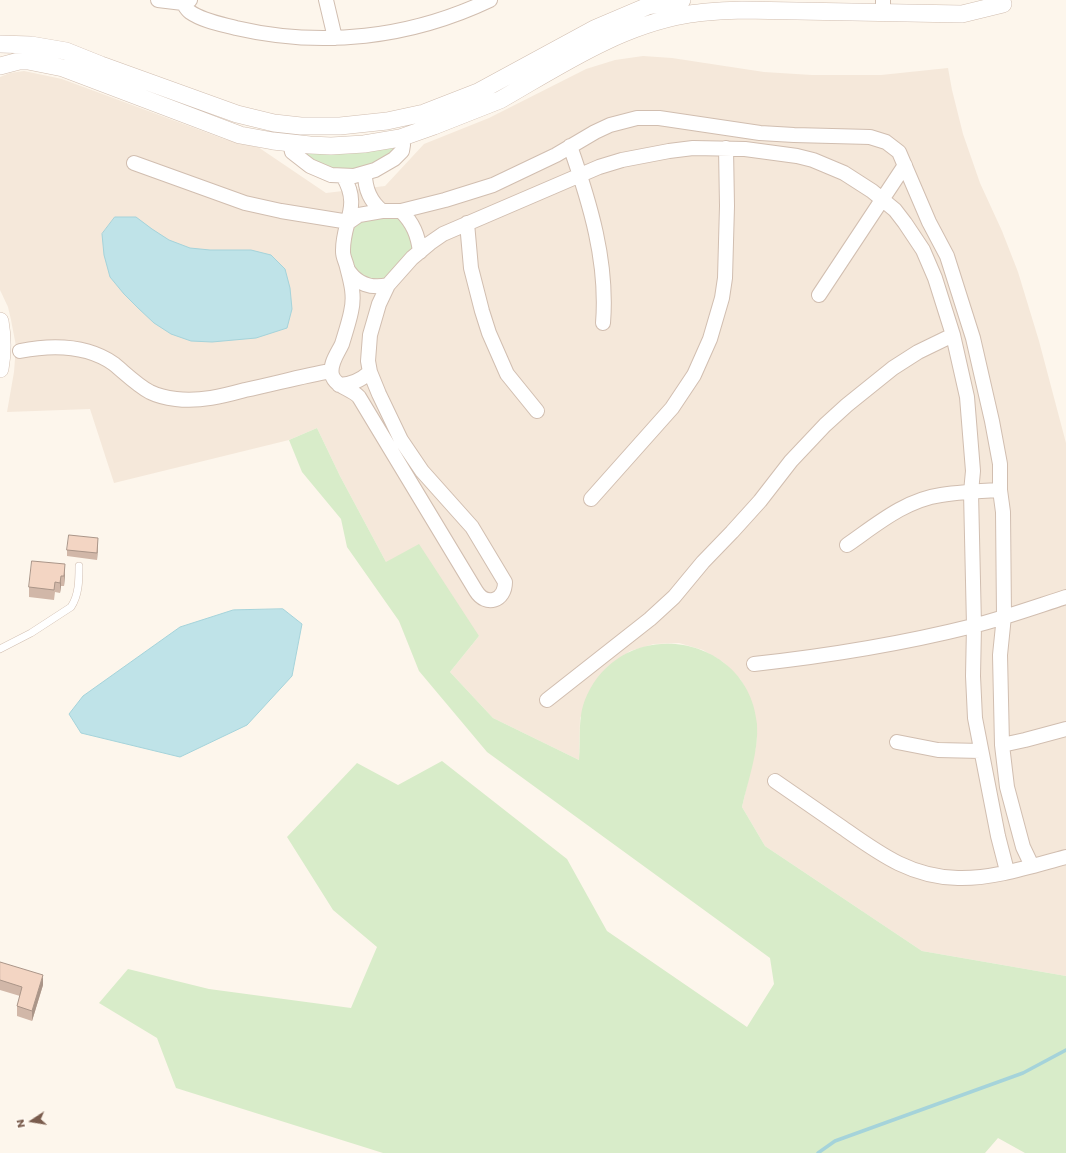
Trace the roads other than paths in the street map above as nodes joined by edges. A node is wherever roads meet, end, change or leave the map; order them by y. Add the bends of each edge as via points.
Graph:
1 (158, 0) edge
2 (326, 0) edge
3 (490, 0) edge
4 (682, 0) edge
5 (982, 0) edge
6 (186, 2) edge
7 (861, 6) edge
8 (883, 6) edge
9 (335, 38) junction
10 (0, 44) edge
11 (0, 66) edge
12 (387, 121) junction
13 (301, 126) junction
14 (400, 138) junction
15 (290, 143) junction
16 (570, 146) junction
17 (726, 148) junction
18 (134, 163) dead end
19 (905, 165) junction
20 (365, 174) junction
21 (342, 176) junction
22 (580, 176) junction
23 (883, 199) junction
24 (382, 210) junction
25 (401, 211) junction
26 (349, 222) junction
27 (467, 223) junction
28 (420, 252) junction
29 (348, 270) junction
30 (388, 285) junction
31 (819, 295) dead end
32 (0, 321) edge
33 (603, 323) dead end
34 (953, 335) junction
35 (20, 351) dead end
36 (1, 359) edge
37 (331, 371) junction
38 (370, 372) junction
39 (339, 385) junction
40 (537, 411) dead end
41 (1000, 490) junction
42 (971, 492) junction
43 (591, 499) dead end
44 (847, 545) dead end
45 (80, 566) dead end
46 (1066, 597) edge
47 (1004, 616) junction
48 (974, 626) junction
49 (0, 650) edge
50 (754, 664) dead end
51 (547, 700) dead end
52 (1066, 729) edge
53 (897, 742) dead end
54 (1002, 745) junction
55 (981, 751) junction
56 (775, 781) dead end
57 (1066, 858) edge
58 (1032, 866) junction
59 (1008, 871) junction

1 - 6 street
2 - 9 street
3 - 9 street via 416,27 368,36
4 - 12 street via 648,6 596,28 478,92 424,113
5 - 8 street via 1003,4 962,14
6 - 9 street via 189,12 201,18 252,32 301,38
7 - 8 street
7 - 14 street via 711,11 684,15 631,31 605,42 495,102
10 - 13 street via 31,45 66,51 237,114 274,123
11 - 15 street via 28,61 62,68 240,135
12 - 13 street via 340,126
12 - 14 street via 395,127
13 - 15 street
14 - 15 street via 331,146
14 - 20 street via 402,151 385,165
15 - 21 street via 292,152 310,166 331,175
16 - 19 street via 624,120 659,118 760,133 870,137 899,152
16 - 22 street
16 - 25 street via 551,158 493,185
17 - 22 street via 693,148 645,155 599,167
17 - 23 street via 813,160 849,176
17 - 43 street via 725,278 710,339 694,375 672,408
18 - 26 street via 245,204
19 - 23 street
19 - 41 street via 929,222 947,256 973,338 1000,464
20 - 21 street
20 - 24 street via 368,194
21 - 26 street via 351,195
22 - 27 street
22 - 33 street via 600,254
23 - 31 street
23 - 34 street via 906,223 923,250 945,306
24 - 25 street
24 - 26 street via 359,216
25 - 28 street via 415,230
26 - 29 street via 343,253
27 - 28 street via 443,234
27 - 40 street via 474,282 489,333 507,374
28 - 30 street
29 - 30 street via 355,279 365,285
29 - 37 street via 353,292 351,311
30 - 38 street via 379,304 370,335
32 - 36 street via 3,338
34 - 42 street via 967,397 973,471
34 - 51 street via 918,352 847,405 807,443 674,597
35 - 37 street via 61,347 83,350 104,358 150,392 164,397 190,400 216,397
37 - 39 street via 334,381
38 - 39 street via 352,383
38 - 39 street via 392,423 410,456 472,527 505,582 503,592 497,598 487,600 479,595 359,397 355,392
41 - 42 street
41 - 47 street via 1003,512
42 - 44 street via 940,495 909,505 894,512
42 - 48 street
45 - 49 lane via 78,590 71,607
46 - 47 street
47 - 48 street
47 - 54 street via 1000,655
48 - 50 street via 902,642
48 - 55 street via 974,711
52 - 54 street
53 - 55 street via 938,750
54 - 58 street via 1007,786 1023,848
55 - 59 street via 998,836
56 - 59 street via 883,855 912,869 927,874 958,878
57 - 58 street
58 - 59 street

